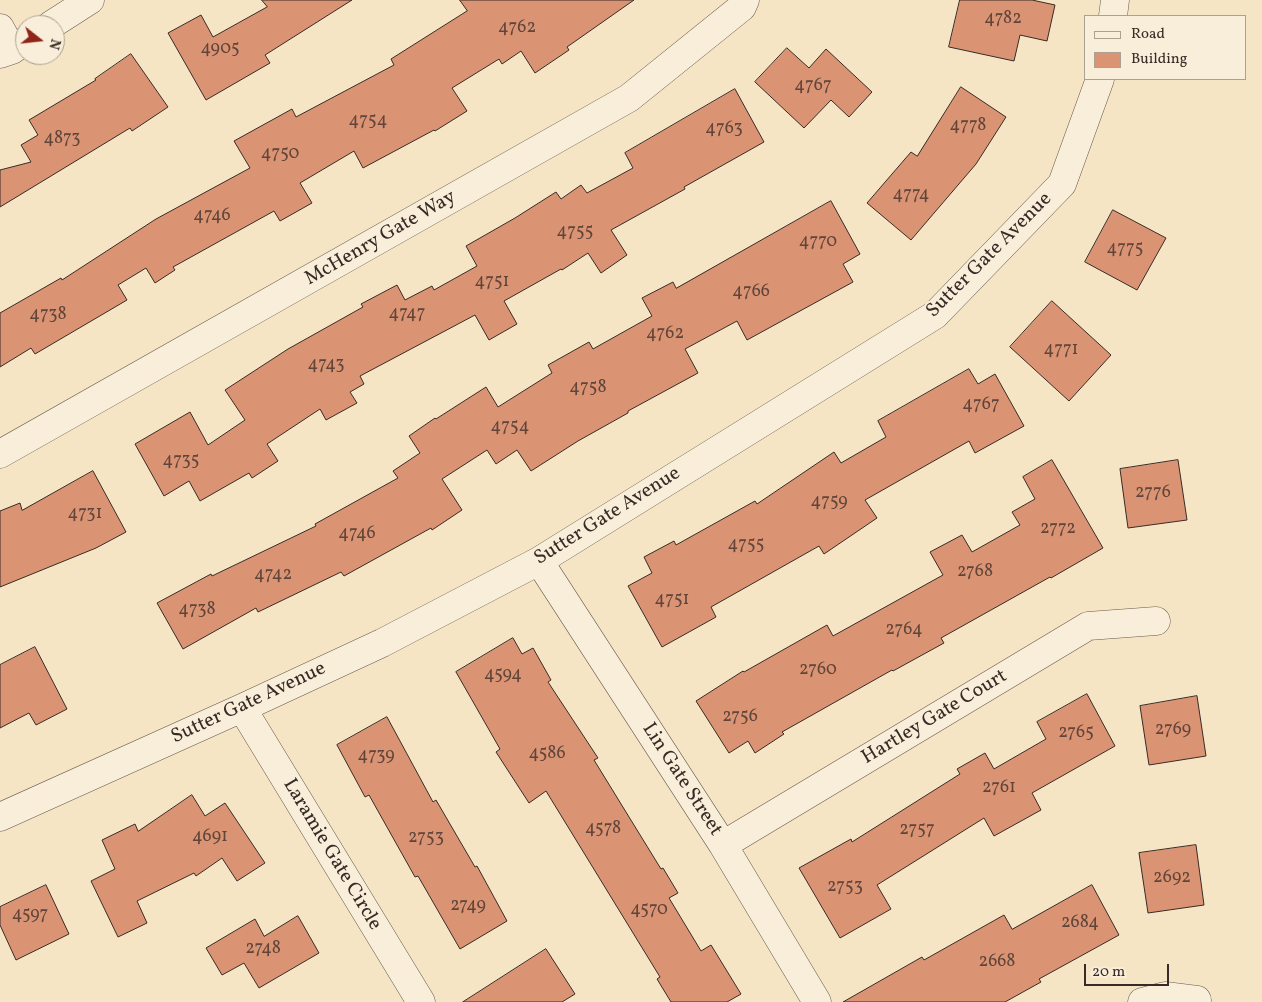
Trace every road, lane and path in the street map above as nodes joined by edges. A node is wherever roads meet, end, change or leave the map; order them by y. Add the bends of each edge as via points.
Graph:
1 (90, 0) edge
2 (746, 0) edge
3 (1115, 0) edge
4 (1113, 15) edge
5 (65, 16) edge
6 (1100, 80) edge
7 (0, 454) edge
8 (539, 562) junction
9 (1156, 622) dead end
10 (242, 708) junction
11 (0, 817) edge
12 (723, 844) junction
13 (1197, 1000) dead end
14 (421, 1002) edge
15 (817, 1002) edge
16 (1142, 1002) edge

1 - 5 street
2 - 7 street, McHenry Gate Way via 742,7 629,98
3 - 4 street
6 - 8 street, Sutter Gate Avenue via 1062,184 935,315
8 - 10 street, Sutter Gate Avenue via 382,643
8 - 12 street, Lin Gate Street
9 - 12 street, Hartley Gate Court via 1088,626
10 - 11 street, Sutter Gate Avenue
10 - 14 street, Laramie Gate Circle
12 - 15 street, Lin Gate Street
13 - 16 street via 1165,996

